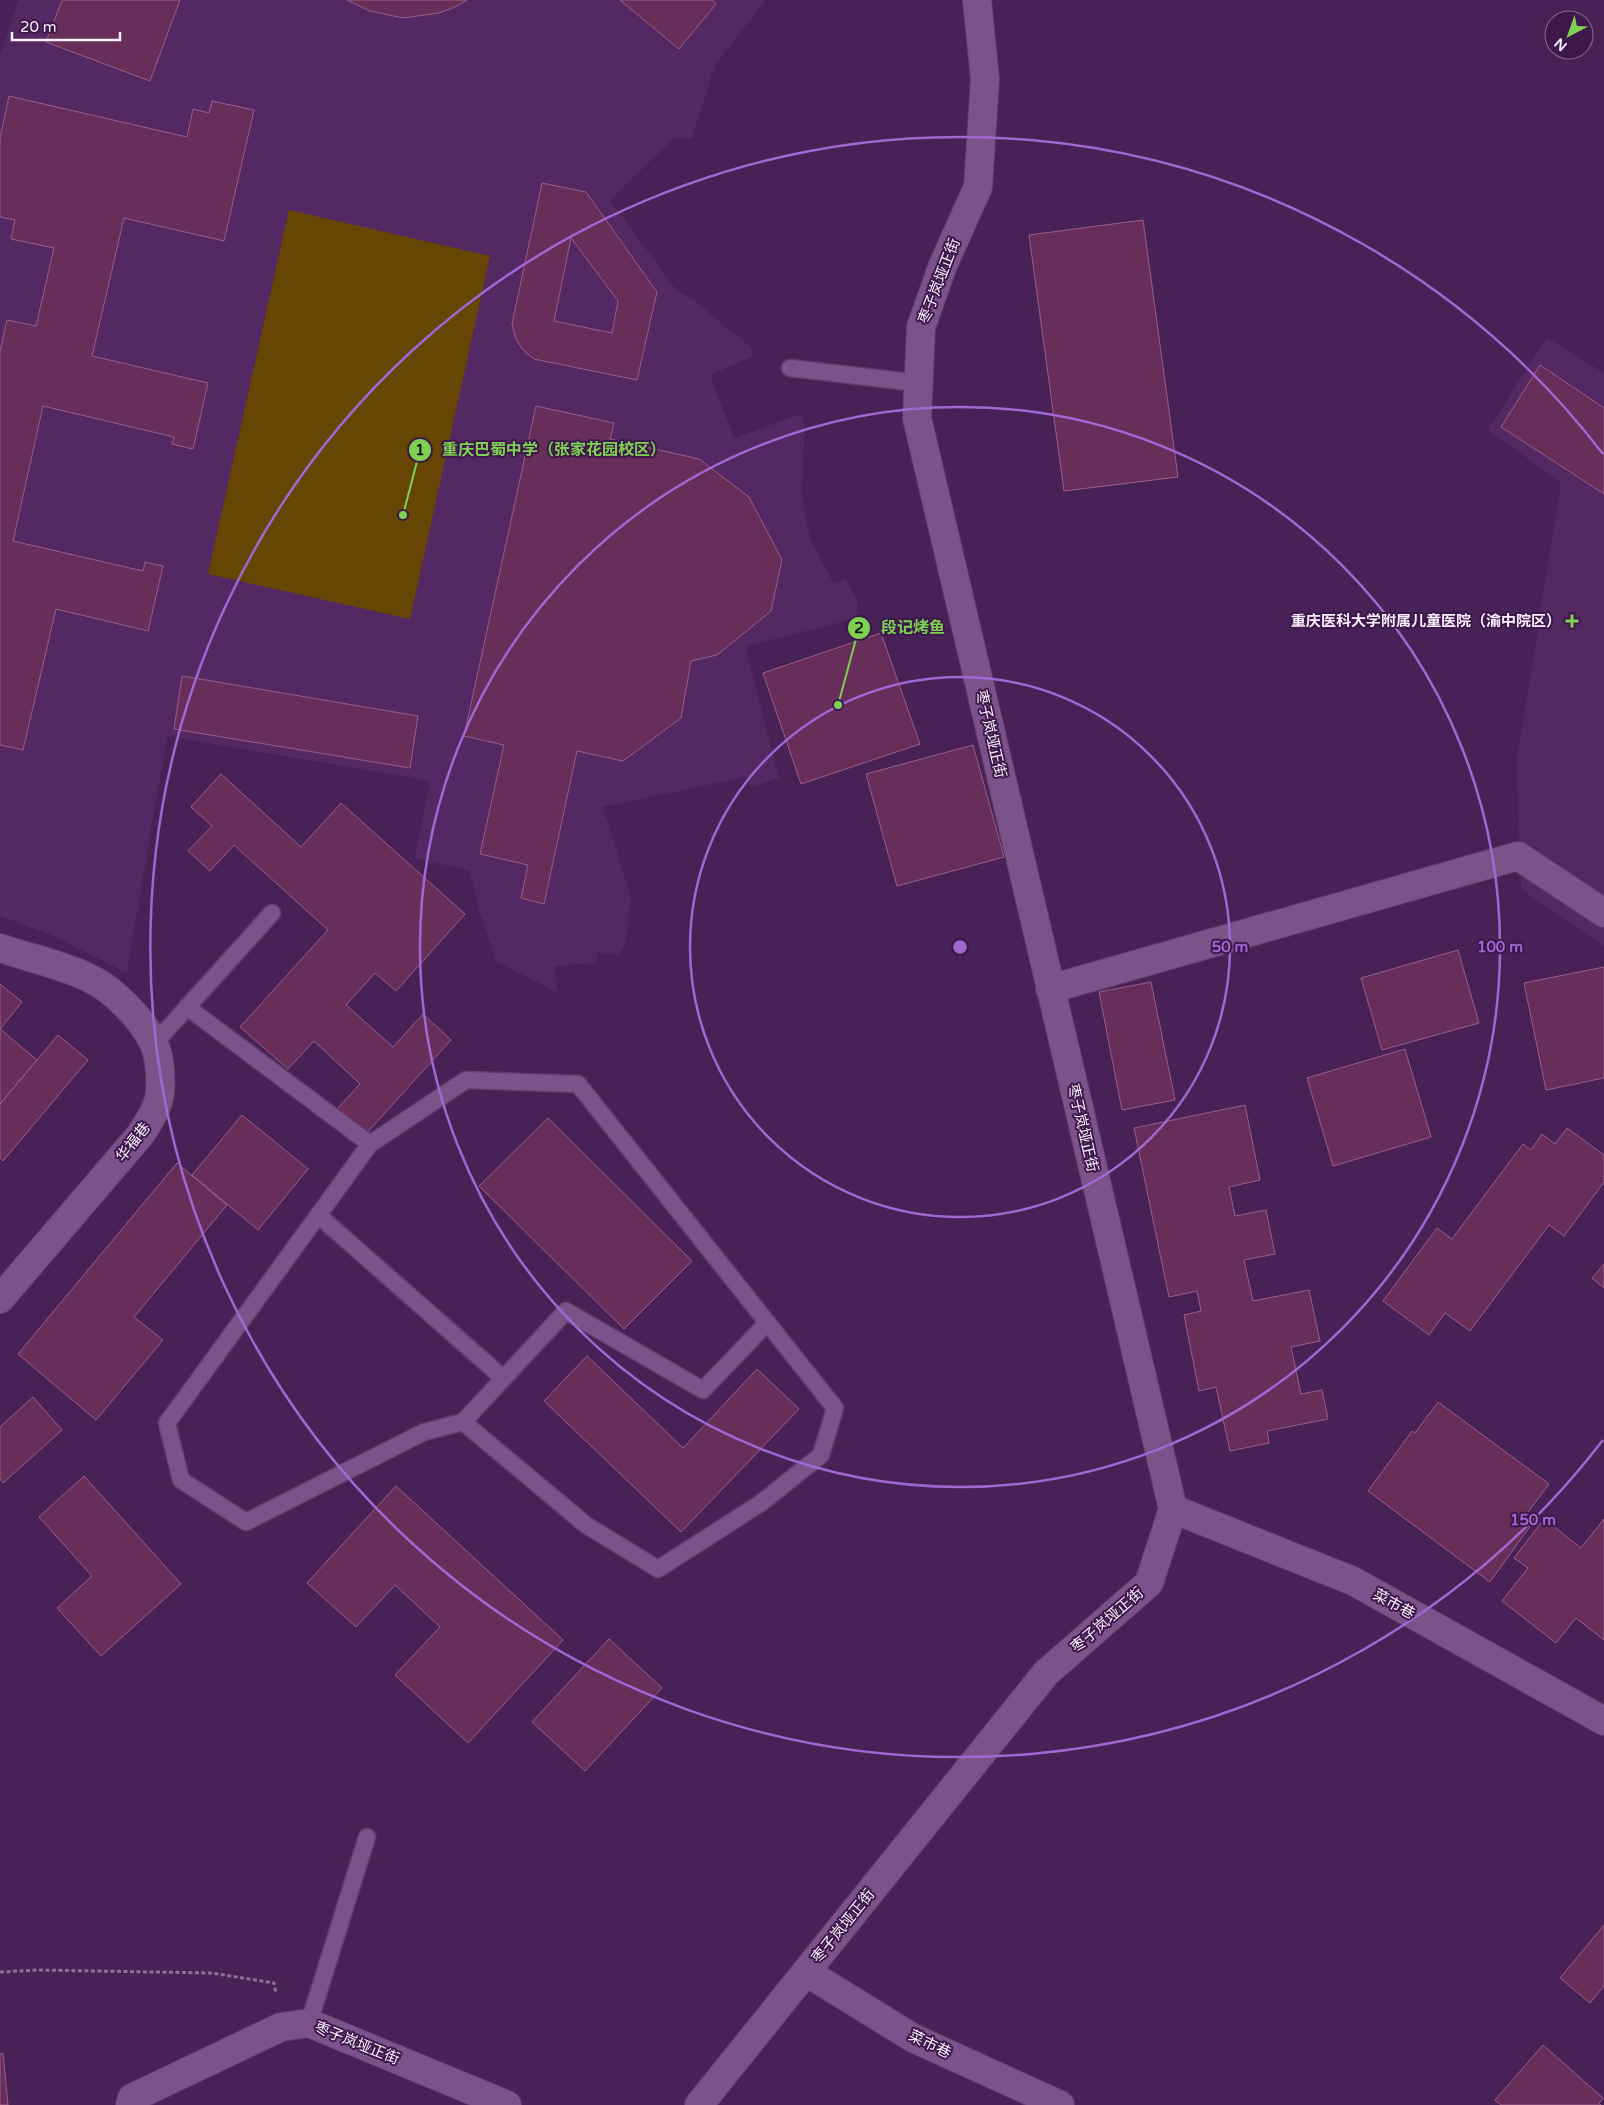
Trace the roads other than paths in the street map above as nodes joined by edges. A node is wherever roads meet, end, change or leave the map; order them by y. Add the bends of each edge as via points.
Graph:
1 (977, 0) edge
2 (790, 368) dead end
3 (918, 383) junction
4 (1604, 912) edge
5 (272, 914) dead end
6 (0, 948) edge
7 (1050, 988) junction
8 (187, 1007) junction
9 (154, 1044) junction
10 (370, 1144) junction
11 (318, 1215) junction
12 (0, 1299) edge
13 (767, 1323) junction
14 (504, 1378) junction
15 (463, 1422) junction
16 (1173, 1509) junction
17 (1604, 1721) edge
18 (367, 1837) dead end
19 (806, 1972) junction
20 (310, 2023) junction
21 (130, 2105) edge
22 (507, 2105) edge
23 (699, 2105) edge
24 (1060, 2105) edge

1 - 3 street, 枣子岚垭正街 via 985,79 978,187 943,265 921,327
2 - 3 lane
3 - 7 street, 枣子岚垭正街 via 917,418
4 - 7 street via 1518,856
5 - 8 lane
6 - 9 street, 华福巷 via 88,977 132,1012
7 - 16 street, 枣子岚垭正街
8 - 9 lane
8 - 10 lane
9 - 12 street, 华福巷 via 160,1072 160,1094 154,1115 142,1134
10 - 11 lane
10 - 13 lane via 466,1080 578,1084
11 - 14 lane
11 - 15 lane via 168,1424 182,1480 246,1522 424,1432
13 - 14 lane via 703,1390 566,1311
13 - 15 lane via 835,1408 821,1455 761,1503 658,1569 586,1525
14 - 15 lane
16 - 17 street, 菜市巷 via 1353,1581
16 - 19 street, 枣子岚垭正街 via 1149,1583 1046,1673
18 - 20 lane
19 - 23 street, 枣子岚垭正街
19 - 24 street, 菜市巷 via 913,2038
20 - 21 street, 枣子岚垭正街 via 281,2027 132,2098
20 - 22 street, 枣子岚垭正街

